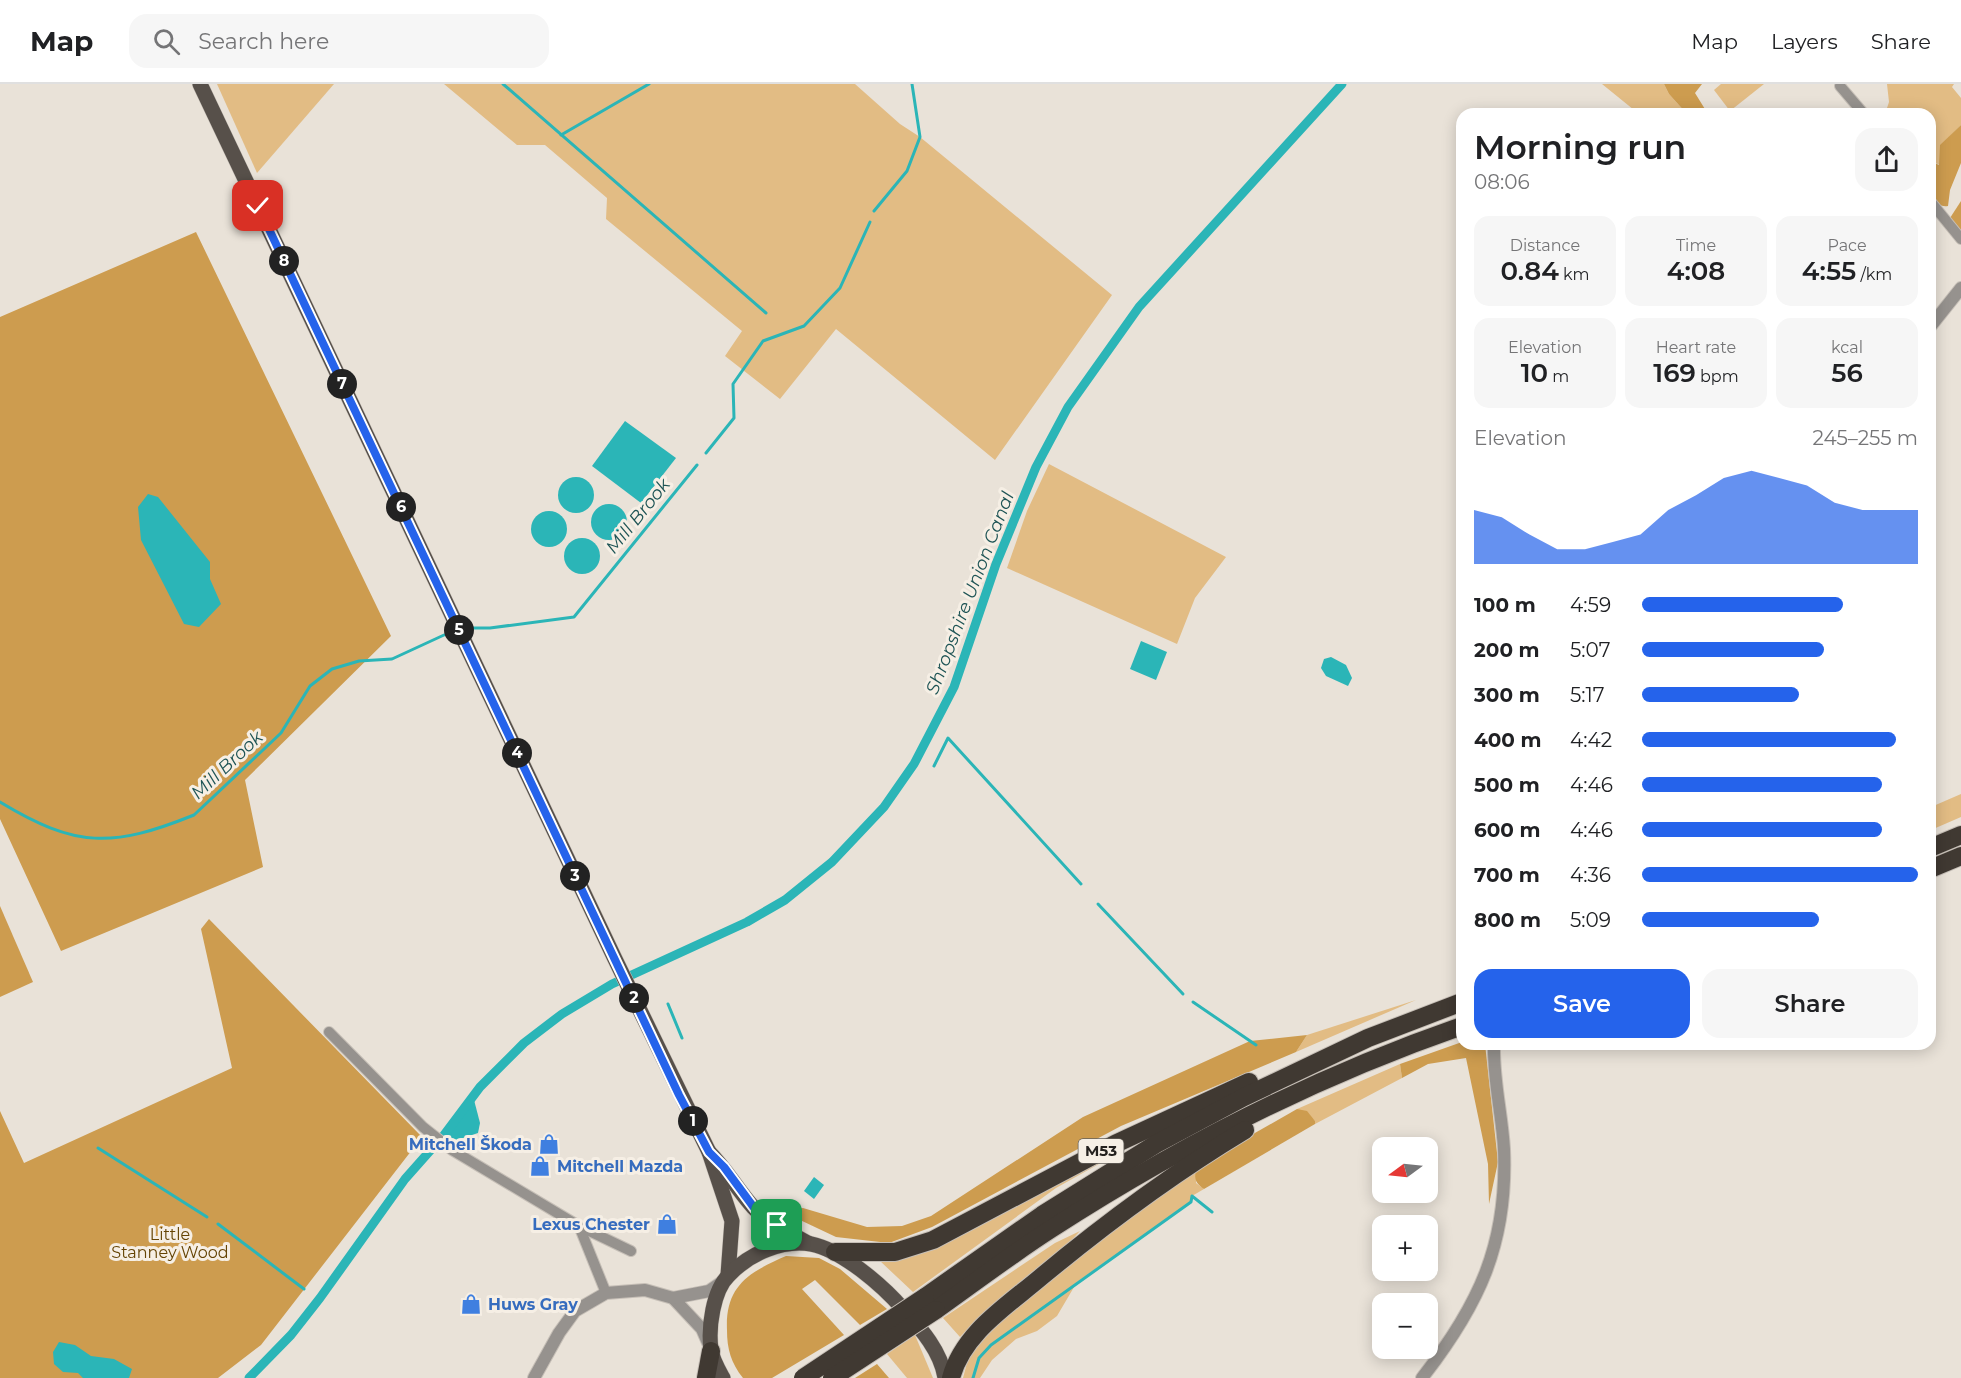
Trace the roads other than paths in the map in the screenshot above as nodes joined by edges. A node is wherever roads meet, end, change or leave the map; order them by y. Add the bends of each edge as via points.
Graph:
1 (200, 84) edge
2 (1840, 86) dead end
3 (1859, 108) edge
4 (1936, 208) edge
5 (1961, 239) edge
6 (1961, 288) edge
7 (1936, 319) edge
8 (1961, 835) edge
9 (1936, 845) edge
10 (1961, 856) edge
11 (1961, 865) edge
12 (1936, 866) edge
13 (1936, 873) edge
14 (1456, 1004) edge
15 (1456, 1028) edge
16 (329, 1032) dead end
17 (1368, 1038) junction
18 (1494, 1050) edge
19 (1348, 1072) junction
20 (709, 1152) junction
21 (579, 1227) junction
22 (810, 1244) junction
23 (631, 1251) dead end
24 (835, 1252) junction
25 (727, 1278) junction
26 (606, 1293) junction
27 (673, 1298) junction
28 (931, 1303) junction
29 (711, 1350) junction
30 (534, 1378) edge
31 (706, 1378) edge
32 (723, 1378) edge
33 (802, 1378) edge
34 (832, 1378) edge
35 (945, 1378) edge
36 (951, 1378) edge
37 (1422, 1378) edge

1 - 20 main road
2 - 3 street
4 - 5 street
6 - 7 street
8 - 9 highway
10 - 12 highway
11 - 13 highway
14 - 17 highway, M53
15 - 19 highway, M53
16 - 21 street via 423,1127 452,1150
17 - 24 highway, M53 via 1291,1065 1156,1124 933,1240 895,1252
17 - 28 highway, M53 via 1156,1144 1042,1215
18 - 37 street via 1504,1148 1504,1198 1495,1247 1476,1299
19 - 28 highway, M53 via 1263,1109 1164,1160
19 - 36 highway, M53 via 1176,1173 1101,1227 982,1327 961,1352
20 - 22 main road via 755,1209
20 - 25 main road via 732,1221
21 - 23 street
21 - 26 street
22 - 24 main road
22 - 25 main road via 775,1247 754,1256
24 - 35 main road via 909,1316 932,1346
25 - 27 street via 709,1291
25 - 29 main road via 712,1317
26 - 27 street via 645,1290
26 - 30 street via 575,1311
27 - 29 street via 702,1329
28 - 33 highway, M53, bridge
28 - 34 highway, M53, bridge
29 - 31 highway
29 - 32 main road

